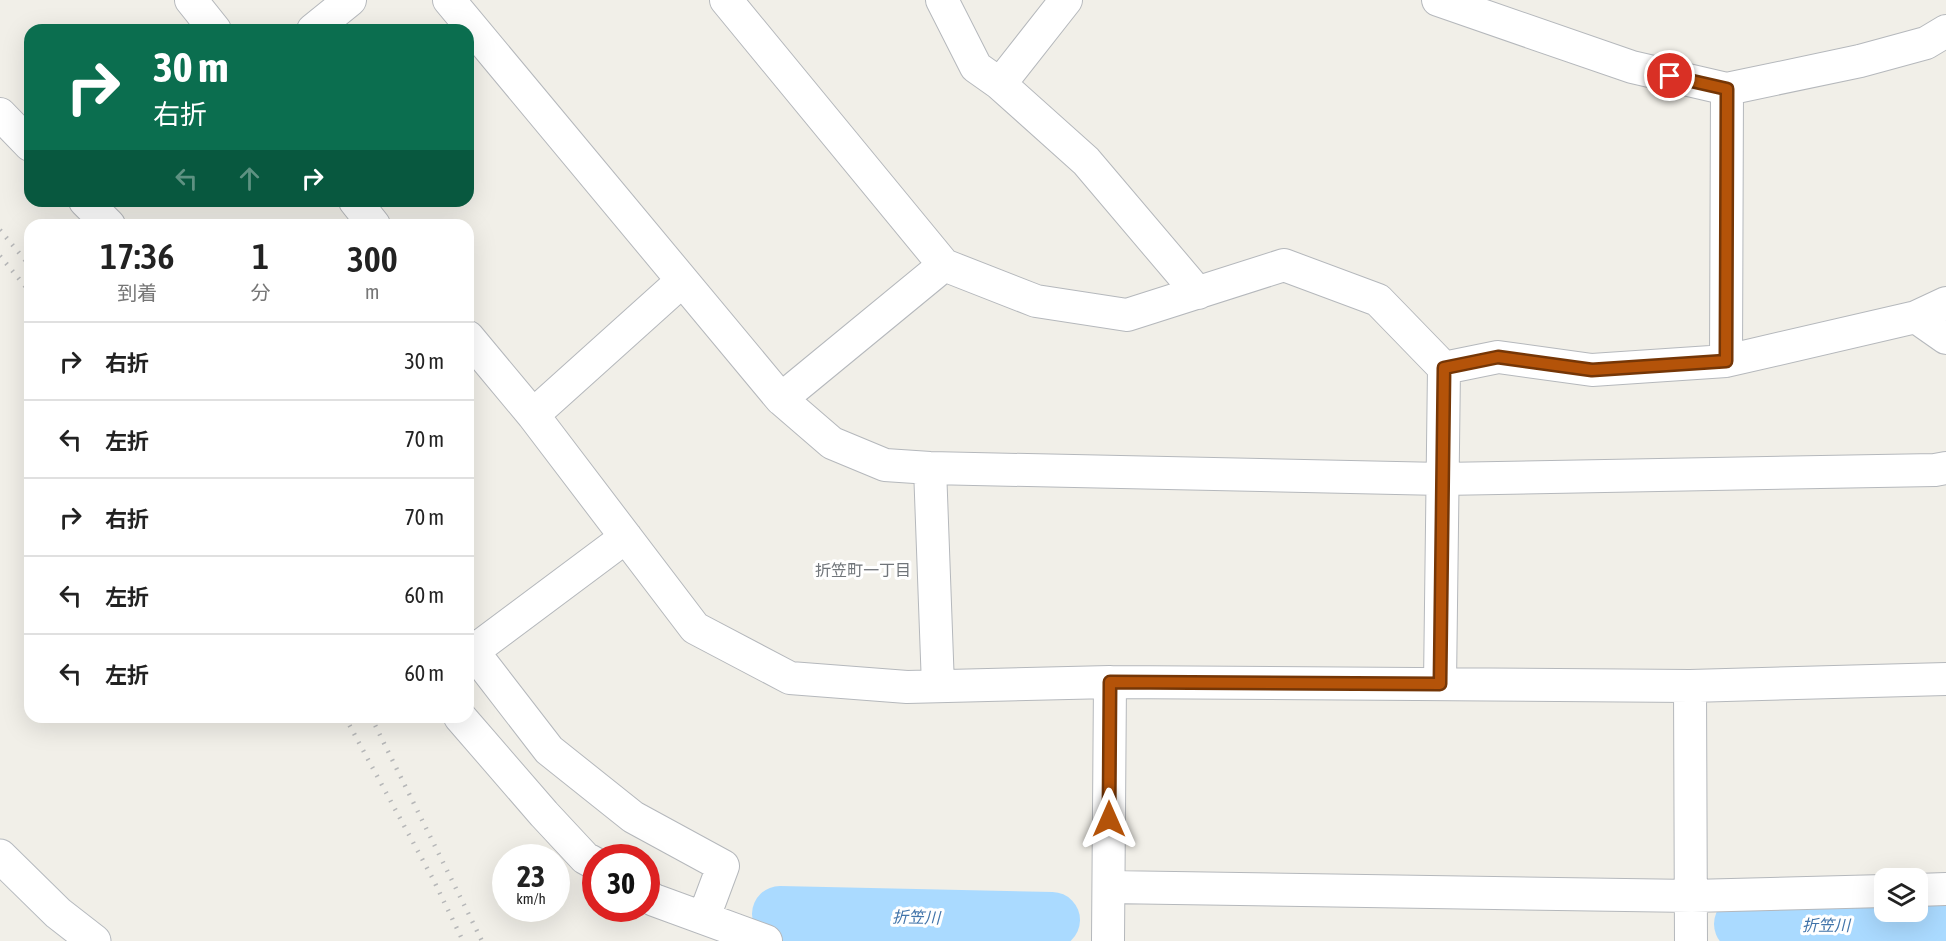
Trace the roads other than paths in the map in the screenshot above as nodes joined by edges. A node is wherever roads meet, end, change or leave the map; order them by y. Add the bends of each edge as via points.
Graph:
1 (191, 0) edge
2 (350, 0) edge
3 (449, 0) edge
4 (726, 0) edge
5 (942, 0) edge
6 (1066, 0) edge
7 (1448, 2) edge
8 (210, 24) edge
9 (320, 24) edge
10 (469, 24) edge
11 (474, 30) edge
12 (1946, 31) edge
13 (1000, 84) junction
14 (1727, 89) junction
15 (0, 114) edge
16 (24, 139) edge
17 (360, 207) edge
18 (370, 219) edge
19 (944, 265) junction
20 (682, 281) junction
21 (1198, 292) junction
22 (1946, 303) edge
23 (1916, 317) junction
24 (1946, 339) edge
25 (474, 344) edge
26 (1726, 361) junction
27 (1444, 368) junction
28 (781, 399) junction
29 (533, 415) junction
30 (930, 468) junction
31 (1946, 468) edge
32 (1442, 479) junction
33 (626, 537) junction
34 (474, 647) edge
35 (474, 655) edge
36 (1946, 679) edge
37 (1110, 682) junction
38 (1440, 684) junction
39 (938, 686) junction
40 (1690, 686) junction
41 (465, 723) edge
42 (582, 855) edge
43 (0, 856) edge
44 (1109, 887) junction
45 (1946, 889) edge
46 (1928, 890) edge
47 (1874, 891) edge
48 (1692, 896) junction
49 (660, 902) edge
50 (704, 917) junction
51 (94, 941) edge
52 (766, 941) edge
53 (1108, 941) edge
54 (1691, 941) edge

1 - 8 street
2 - 9 street
3 - 10 street
4 - 19 street
5 - 13 street via 976,67
6 - 13 street
7 - 14 street via 1632,67
11 - 20 street
12 - 14 street via 1926,43 1860,61
13 - 21 street via 1086,161
14 - 26 street
15 - 16 street
17 - 18 street
19 - 21 street via 1036,301 1126,315
19 - 28 street
20 - 28 street
20 - 29 street
21 - 27 street via 1284,265 1378,300
22 - 23 street
23 - 24 street
23 - 26 street
25 - 29 street
26 - 27 street via 1592,370 1498,357
27 - 32 street
28 - 30 street via 832,443 885,465
29 - 33 street
30 - 32 street
30 - 39 street
31 - 32 street
32 - 38 street
33 - 34 street
33 - 39 street via 695,628 790,678
35 - 50 street via 549,750 633,817 723,866
36 - 40 street
37 - 38 street
37 - 39 street
37 - 44 street
38 - 40 street
40 - 48 street
41 - 42 street
43 - 51 street via 58,913
44 - 48 street
44 - 53 street
45 - 46 street
47 - 48 street
48 - 54 street
49 - 50 street
50 - 52 street

